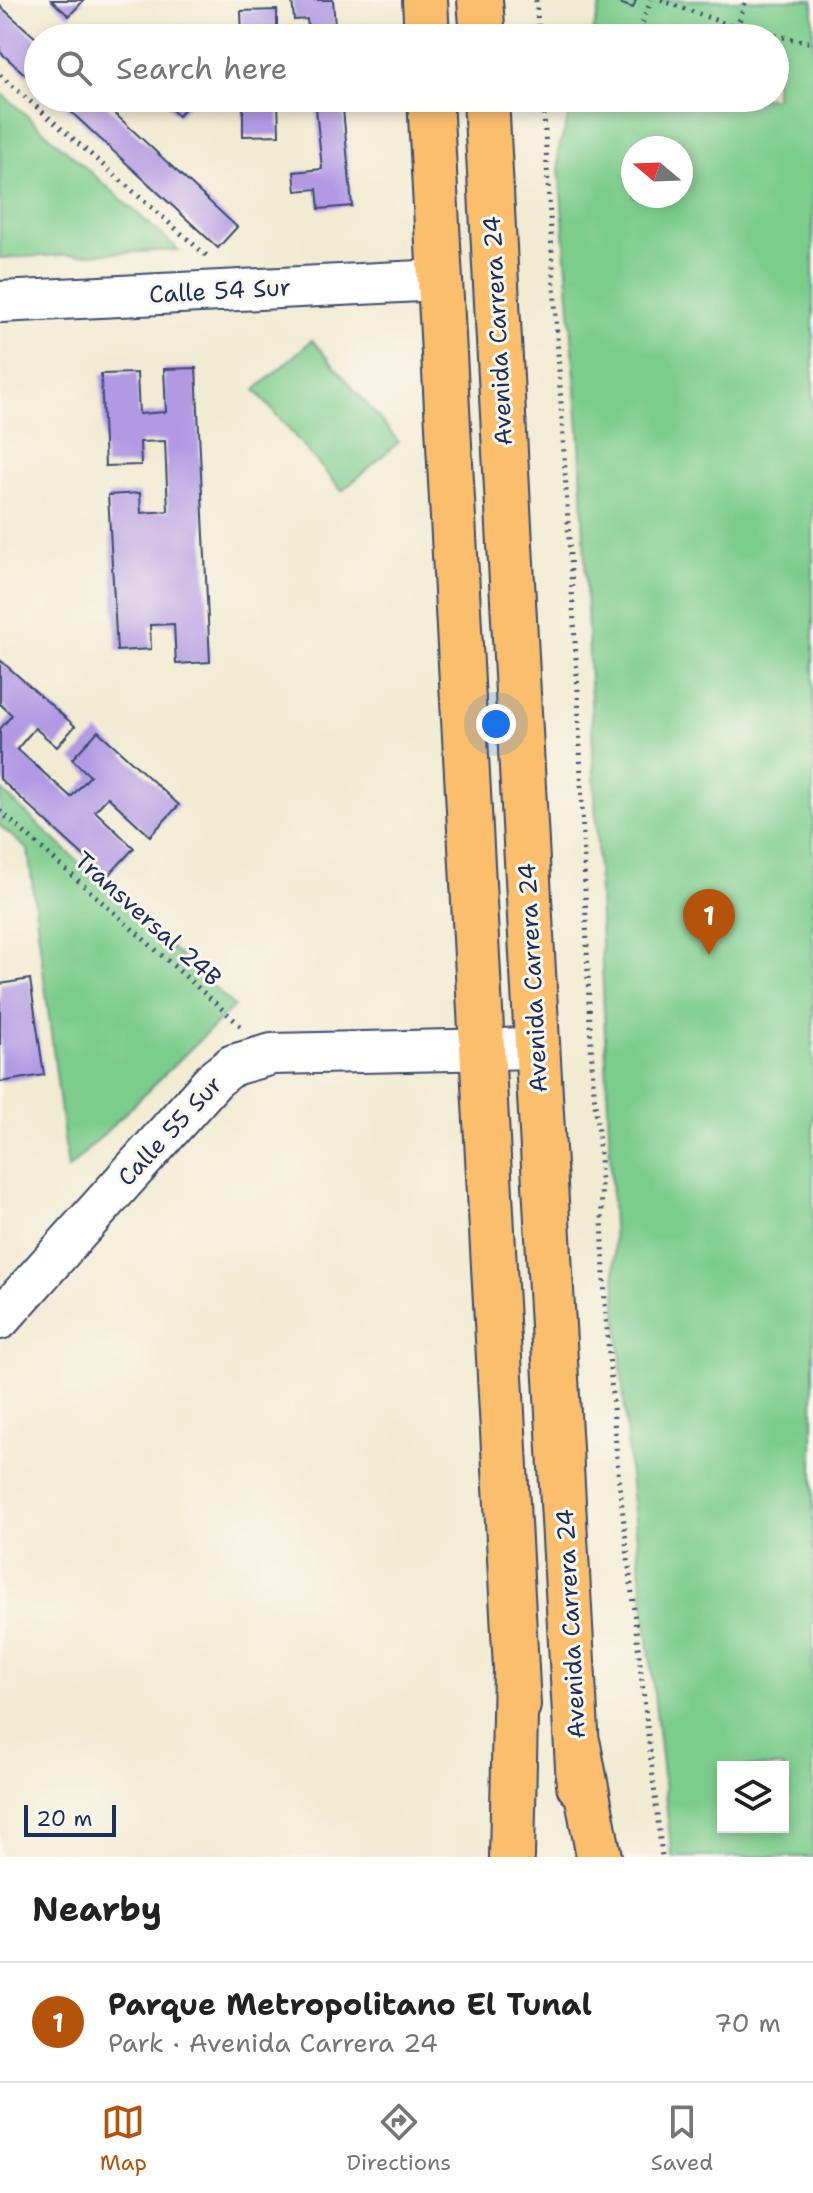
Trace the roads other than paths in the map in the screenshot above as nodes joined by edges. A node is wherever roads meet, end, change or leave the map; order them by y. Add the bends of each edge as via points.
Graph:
1 (425, 0) edge
2 (480, 0) edge
3 (426, 24) edge
4 (482, 24) edge
5 (431, 112) edge
6 (487, 112) edge
7 (440, 280) junction
8 (0, 302) edge
9 (537, 1048) junction
10 (482, 1049) junction
11 (0, 1319) edge
12 (516, 1668) junction
13 (578, 1745) junction
14 (512, 1857) edge
15 (526, 1857) edge
16 (583, 1857) edge
17 (599, 1857) edge

1 - 3 main road
2 - 4 main road
5 - 7 main road
6 - 9 main road, Avenida Carrera 24
7 - 8 street, Calle 54 Sur
7 - 10 main road
9 - 10 street, Calle 55 Sur
9 - 13 main road, Avenida Carrera 24
10 - 11 street, Calle 55 Sur via 272,1054 233,1065
10 - 12 main road
12 - 14 main road
12 - 15 main road
13 - 16 main road, Avenida Carrera 24
13 - 17 main road

